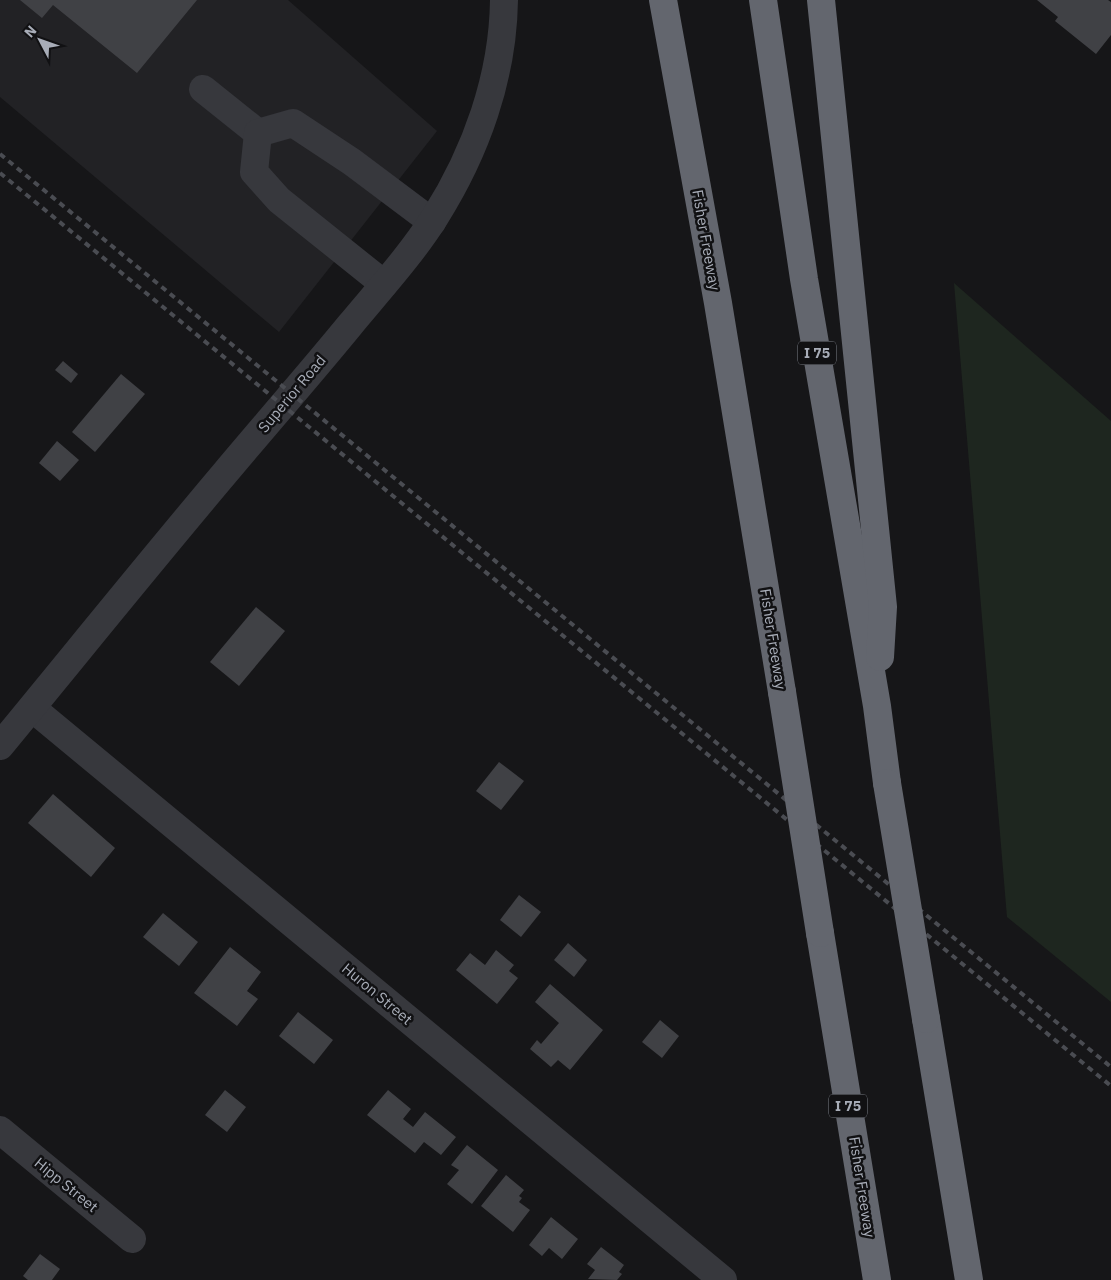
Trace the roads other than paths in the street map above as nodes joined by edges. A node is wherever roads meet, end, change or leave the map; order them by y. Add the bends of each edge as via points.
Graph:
1 (504, 0) edge
2 (663, 0) edge
3 (763, 0) edge
4 (821, 0) edge
5 (203, 89) dead end
6 (258, 133) junction
7 (432, 222) junction
8 (384, 284) junction
9 (877, 706) junction
10 (32, 708) junction
11 (0, 746) edge
12 (0, 1130) edge
13 (132, 1239) dead end
14 (723, 1280) edge
15 (877, 1280) edge
16 (969, 1280) edge

1 - 7 street, Superior Road via 497,70 486,110 454,185
2 - 15 highway, Fisher Freeway / I 75, bridge via 718,304
3 - 9 highway, I 75 via 804,279
4 - 9 highway via 883,607
5 - 6 street
6 - 7 street via 293,123
6 - 8 street via 254,172 279,200
7 - 8 street, Superior Road
8 - 10 street, Superior Road
9 - 16 highway, I 75, bridge
10 - 11 street, Superior Road
10 - 14 street, Huron Street
12 - 13 street, Hipp Street

